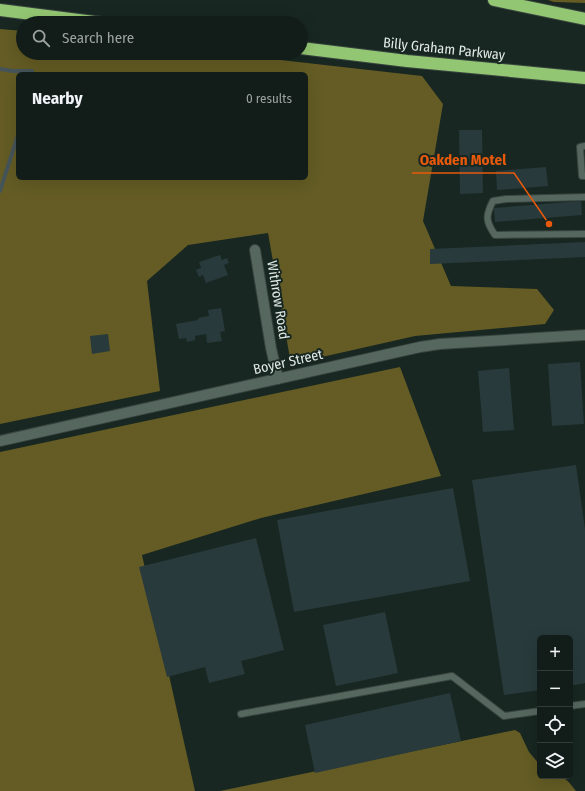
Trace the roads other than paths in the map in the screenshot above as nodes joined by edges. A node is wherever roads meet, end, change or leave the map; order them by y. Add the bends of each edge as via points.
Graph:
1 (494, 0) edge
2 (0, 10) edge
3 (47, 16) edge
4 (585, 19) edge
5 (308, 49) edge
6 (580, 78) edge
7 (585, 146) edge
8 (585, 176) edge
9 (585, 197) edge
10 (585, 234) edge
11 (255, 250) dead end
12 (585, 335) edge
13 (278, 379) junction
14 (0, 441) edge
15 (585, 704) edge
16 (573, 706) edge
17 (537, 711) edge
18 (241, 714) dead end

1 - 4 highway
2 - 3 highway
5 - 6 highway, Billy Graham Parkway
7 - 8 lane via 580,147 582,176
9 - 10 lane via 506,199 493,201 487,211 488,224 495,235
11 - 13 street, Withrow Road
12 - 13 street, Boyer Street via 431,345
13 - 14 street, Boyer Street
15 - 16 lane
17 - 18 lane via 504,716 452,676

